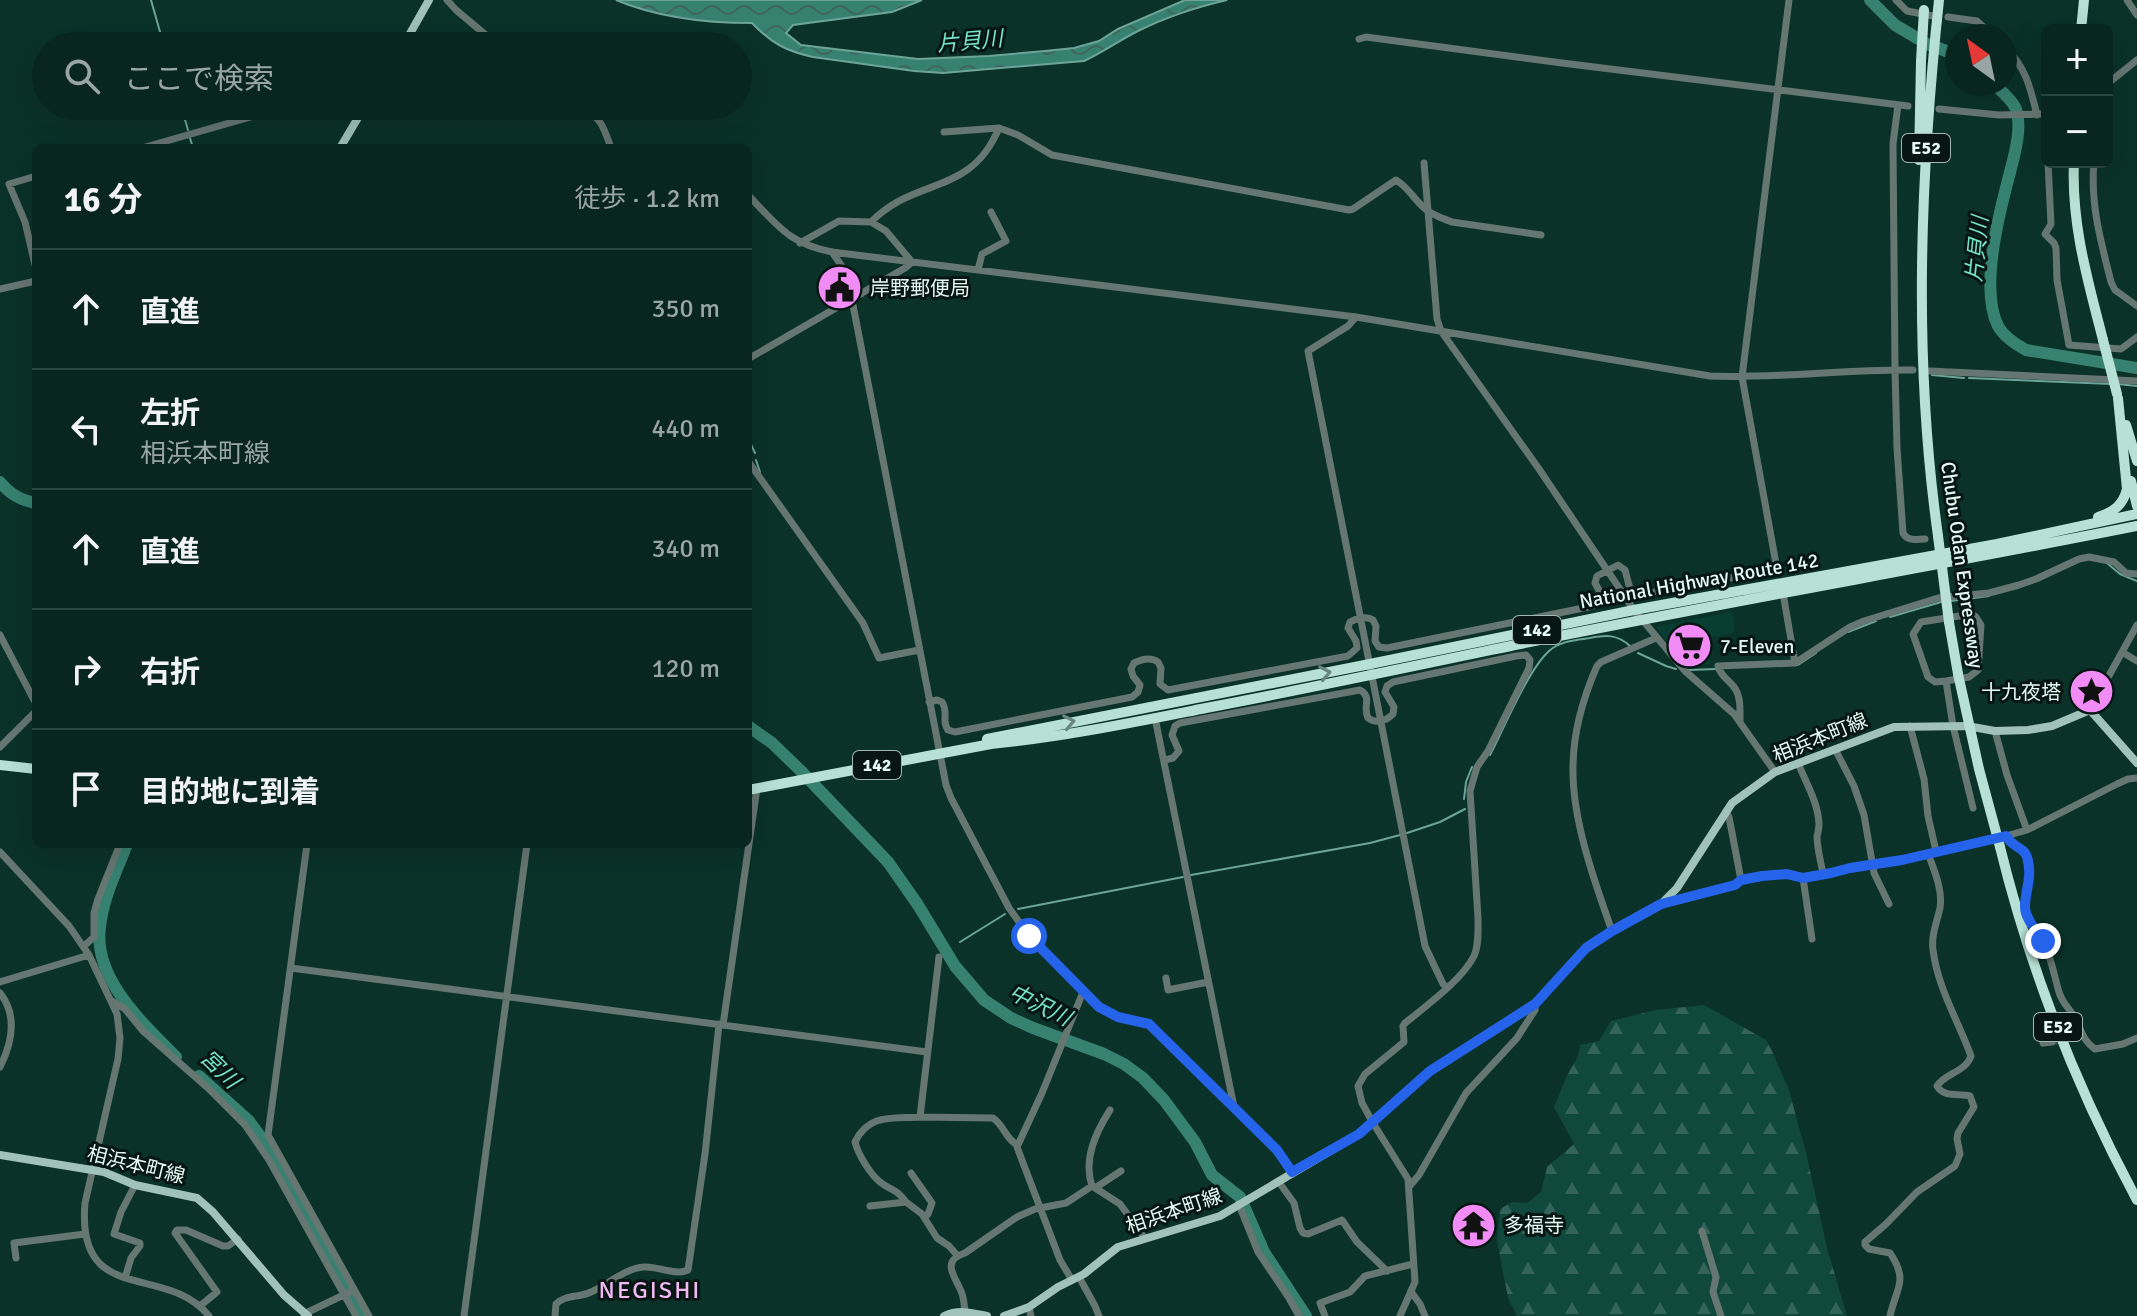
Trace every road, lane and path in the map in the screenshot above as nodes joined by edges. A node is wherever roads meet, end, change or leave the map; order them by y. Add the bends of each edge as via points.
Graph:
1 (429, 0) edge
2 (447, 0) edge
3 (1789, 0) edge
4 (1896, 0) edge
5 (1942, 0) edge
6 (2081, 0) edge
7 (2127, 0) edge
8 (1935, 14) edge
9 (2137, 15) edge
10 (1980, 24) edge
11 (2079, 24) edge
12 (411, 32) edge
13 (482, 32) edge
14 (1359, 39) dead end
15 (2137, 60) edge
16 (2017, 61) edge
17 (2113, 79) edge
18 (1777, 90) junction
19 (1898, 105) junction
20 (1908, 106) dead end
21 (1934, 112) junction
22 (2041, 114) edge
23 (2035, 115) junction
24 (246, 120) edge
25 (357, 120) edge
26 (600, 120) edge
27 (999, 128) junction
28 (944, 132) dead end
29 (163, 144) edge
30 (342, 144) edge
31 (610, 144) edge
32 (1424, 163) dead end
33 (2048, 168) edge
34 (2074, 168) edge
35 (2094, 168) edge
36 (32, 177) edge
37 (752, 199) edge
38 (991, 212) dead end
39 (1429, 213) junction
40 (871, 222) junction
41 (1922, 230) junction
42 (1541, 235) dead end
43 (800, 243) junction
44 (32, 252) edge
45 (832, 252) junction
46 (912, 262) junction
47 (978, 270) junction
48 (32, 282) edge
49 (0, 289) edge
50 (861, 294) junction
51 (852, 300) junction
52 (2137, 306) edge
53 (1356, 317) junction
54 (1441, 331) junction
55 (2137, 337) edge
56 (752, 357) edge
57 (1895, 370) junction
58 (1913, 370) dead end
59 (1930, 371) dead end
60 (1742, 377) junction
61 (2137, 381) edge
62 (2128, 450) junction
63 (2137, 464) edge
64 (752, 467) edge
65 (2137, 506) edge
66 (2137, 514) edge
67 (2137, 526) edge
68 (2035, 536) junction
69 (1925, 539) dead end
70 (1606, 570) junction
71 (2137, 574) edge
72 (1783, 593) junction
73 (1637, 615) junction
74 (1361, 618) junction
75 (2137, 625) edge
76 (0, 635) edge
77 (1656, 638) junction
78 (919, 650) junction
79 (1515, 651) junction
80 (2122, 652) junction
81 (2137, 661) edge
82 (1795, 663) junction
83 (1370, 670) junction
84 (1946, 681) junction
85 (32, 696) edge
86 (929, 702) junction
87 (2090, 710) junction
88 (32, 715) edge
89 (1155, 718) junction
90 (1381, 721) junction
91 (1740, 721) junction
92 (1910, 726) junction
93 (1953, 726) junction
94 (1995, 731) junction
95 (0, 747) edge
96 (1835, 749) junction
97 (940, 753) junction
98 (1165, 760) junction
99 (1798, 763) junction
100 (2137, 763) edge
101 (0, 765) edge
102 (32, 769) edge
103 (1775, 772) junction
104 (2137, 778) edge
105 (752, 789) edge
106 (1973, 808) dead end
107 (1726, 811) junction
108 (2027, 830) junction
109 (2006, 836) junction
110 (118, 848) edge
111 (306, 848) edge
112 (527, 848) edge
113 (744, 848) edge
114 (0, 852) edge
115 (1932, 852) junction
116 (1872, 865) junction
117 (1823, 874) junction
118 (1803, 878) junction
119 (1741, 880) junction
120 (1661, 904) junction
121 (1889, 904) dead end
122 (1612, 931) junction
123 (1812, 939) dead end
124 (84, 946) junction
125 (89, 955) junction
126 (939, 957) dead end
127 (291, 968) junction
128 (1166, 978) dead end
129 (0, 982) edge
130 (1208, 982) junction
131 (1447, 987) junction
132 (1083, 992) junction
133 (0, 993) edge
134 (508, 997) junction
135 (112, 1001) junction
136 (1535, 1004) junction
137 (721, 1024) junction
138 (2137, 1038) edge
139 (2052, 1042) tunnel mouth
140 (2043, 1043) dead end
141 (927, 1052) junction
142 (0, 1067) edge
143 (1234, 1107) junction
144 (1110, 1110) dead end
145 (920, 1117) junction
146 (1373, 1123) junction
147 (1018, 1145) junction
148 (0, 1155) edge
149 (93, 1170) junction
150 (1121, 1171) dead end
151 (1292, 1172) junction
152 (911, 1173) dead end
153 (1278, 1181) junction
154 (135, 1185) junction
155 (1094, 1187) junction
156 (1409, 1187) junction
157 (2137, 1200) edge
158 (906, 1202) junction
159 (1242, 1203) junction
160 (870, 1206) dead end
161 (1040, 1208) junction
162 (925, 1217) junction
163 (1702, 1231) dead end
164 (85, 1234) junction
165 (1145, 1238) junction
166 (238, 1239) junction
167 (957, 1255) junction
168 (16, 1258) dead end
169 (1413, 1264) junction
170 (1387, 1271) junction
171 (125, 1278) junction
172 (1075, 1278) junction
173 (349, 1292) junction
174 (1412, 1293) junction
175 (200, 1306) junction
176 (965, 1312) junction
177 (1030, 1312) edge
178 (305, 1315) edge
179 (209, 1316) edge
180 (356, 1316) edge
181 (369, 1316) edge
182 (464, 1316) edge
183 (555, 1316) edge
184 (944, 1316) edge
185 (987, 1316) edge
186 (1004, 1316) edge
187 (1099, 1316) edge
188 (1299, 1316) edge
189 (1325, 1316) edge
190 (1400, 1316) edge
191 (1425, 1316) edge
192 (1721, 1316) edge
193 (1890, 1316) edge

1 - 12 main road
2 - 13 street
3 - 18 street
4 - 8 street via 1907,11
5 - 8 highway, Chubu Odan Expressway / E52
6 - 11 highway
7 - 9 street
8 - 10 street
8 - 21 highway, Chubu Odan Expressway / E52
8 - 41 highway, bridge via 1921,61
14 - 18 street
15 - 17 street
16 - 23 street via 2028,79
18 - 19 street
18 - 60 street
19 - 20 street
19 - 57 street via 1893,144
21 - 23 street
21 - 41 highway, Chubu Odan Expressway / E52
22 - 23 street
24 - 29 street
25 - 30 main road
26 - 31 street
27 - 28 street
27 - 39 street via 1052,155 1349,210 1396,180
27 - 40 street via 974,166 917,191
32 - 39 street
33 - 55 street via 2051,224 2045,234 2056,248 2069,345 2121,349
34 - 62 highway, bridge via 2077,229
35 - 52 street via 2095,216 2113,286
36 - 44 street via 9,184
37 - 43 street
38 - 47 street via 1006,241 982,254
39 - 42 street via 1452,222
39 - 54 street
40 - 43 street via 839,221
40 - 46 street via 886,231
41 - 157 highway, Chubu Odan Expressway / E52, bridge via 1925,415 1949,622 1976,756 2043,987 2097,1122
43 - 45 street
45 - 46 street
45 - 50 street
46 - 47 street
46 - 50 street
47 - 53 street
48 - 49 street
50 - 51 street
51 - 56 street
51 - 78 street
53 - 54 street
53 - 74 street via 1308,351
54 - 60 street via 1688,373
54 - 70 street
57 - 58 street
57 - 60 street
57 - 69 street via 1903,533 1911,540
59 - 61 street
60 - 70 street via 1777,569 1639,595 1630,589 1622,567
62 - 63 highway
62 - 65 highway
62 - 68 highway via 2122,503 2107,514
64 - 78 street via 863,623 879,658
66 - 68 highway, National Highway Route 142 / 142
67 - 72 highway, National Highway Route 142 / 142
68 - 73 highway, National Highway Route 142 / 142
70 - 73 street
70 - 74 street via 1595,580 1600,595 1593,606 1387,648 1375,641 1373,620
71 - 82 street via 2126,573 2114,562 2079,559 2019,585 1938,598 1864,621
72 - 73 highway, National Highway Route 142 / 142
72 - 82 street
73 - 77 street
73 - 79 highway, National Highway Route 142 / 142
73 - 83 highway, National Highway Route 142 / 142
74 - 83 street
74 - 86 street via 1349,625 1357,644 1348,656 1168,690 1160,684 1158,662 1145,660 1131,669 1140,685 1132,697 955,732 944,724 942,702
75 - 80 street
76 - 85 street
77 - 91 street
77 - 122 street via 1597,666 1575,742 1572,770 1583,839
78 - 86 street
79 - 83 highway, National Highway Route 142 / 142
79 - 90 street via 1393,682 1385,692 1393,714
79 - 131 street via 1526,655 1531,665 1477,767 1470,791 1476,949
80 - 81 street
80 - 87 street
82 - 91 street via 1718,669 1735,688
83 - 89 highway, National Highway Route 142 / 142
83 - 90 street
97 -> 83 highway, National Highway Route 142 / 142 via 1026,730
84 - 84 street via 1978,670 1981,625 1972,614 1921,622 1914,630 1928,677
84 - 93 street
86 - 97 street
87 - 94 main road, 相浜本町線 via 2041,729
87 - 100 main road
88 - 95 street
89 - 97 highway, National Highway Route 142 / 142
89 - 98 street
90 - 98 street via 1368,718 1367,695 1356,690 1180,723 1172,735 1179,751
90 - 131 street via 1425,946
91 - 103 street
92 - 93 main road, 相浜本町線
92 - 96 main road, 相浜本町線 via 1883,730
92 - 115 street via 1924,779
93 - 94 main road, 相浜本町線
93 - 106 street
94 - 108 street
96 - 99 main road, 相浜本町線
96 - 116 street via 1859,800
97 - 105 highway, National Highway Route 142 / 142
97 - 132 street via 949,795 1009,908
98 - 130 street
99 - 103 main road, 相浜本町線
99 - 117 street via 1816,808
101 - 102 highway
103 - 107 main road, 相浜本町線
104 - 108 street
107 - 119 street
107 - 120 main road, 相浜本町線
108 - 109 street
109 - 115 street
109 - 138 street via 2027,855 2026,915 2043,941 2078,1036 2095,1049
110 - 124 street via 94,913 94,937
111 - 127 street
112 - 134 street
113 - 137 street
114 - 124 street
115 - 116 street
115 - 193 street via 1940,888 1932,945 1936,971 1971,1056 1968,1064 1937,1086 1946,1094 1970,1096 1974,1107 1958,1133 1955,1166 1917,1192 1865,1242 1869,1249 1890,1253 1901,1274
116 - 117 street
116 - 121 street
117 - 118 street
118 - 119 street via 1787,874
118 - 123 street
119 - 120 street
120 - 122 main road, 相浜本町線
122 - 136 main road, 相浜本町線 via 1586,948
124 - 125 street
125 - 129 street
125 - 135 street
126 - 141 street
127 - 134 street
127 - 173 street via 268,1135
128 - 130 street via 1168,990
130 - 143 street
131 - 146 street via 1405,1023 1404,1042 1358,1086
132 - 143 street via 1105,1011 1149,1024
132 - 147 street
133 - 142 street via 12,1036
134 - 137 street
134 - 182 street
135 - 149 street via 120,1051
135 - 173 street via 245,1125
136 - 146 main road, 相浜本町線 via 1430,1071
136 - 156 street via 1517,1038 1466,1093
137 - 141 street
137 - 183 street via 688,1270 633,1269 592,1292 561,1299
139 - 140 street
141 - 145 street
143 - 151 street
144 - 155 street via 1089,1162
145 - 147 street via 993,1118
145 - 158 street via 874,1120 855,1142 880,1183
146 - 151 main road, 相浜本町線
146 - 156 street
147 - 161 street
148 - 149 main road, 相浜本町線
149 - 154 main road, 相浜本町線
149 - 164 street
150 - 155 street
151 - 153 main road, 相浜本町線
152 - 162 street via 932,1203
153 - 159 main road, 相浜本町線
153 - 170 street via 1294,1203 1303,1233 1342,1220
154 - 166 main road, 相浜本町線 via 197,1198
154 - 171 street via 114,1234 140,1243
155 - 161 street via 1066,1203
155 - 165 street via 1120,1204
156 - 169 street
158 - 160 street
158 - 162 street
159 - 165 main road, 相浜本町線 via 1206,1221
159 - 188 street via 1258,1252
161 - 167 street
161 - 172 street via 1060,1260
162 - 167 street via 937,1238
163 - 192 street
164 - 168 street via 14,1243
164 - 171 street via 101,1265
165 - 172 main road, 相浜本町線 via 1118,1247
166 - 175 street via 223,1246 186,1230 175,1233 217,1292
166 - 178 main road, 相浜本町線
167 - 176 street via 950,1267
169 - 170 street
169 - 174 street
170 - 189 street via 1365,1276 1350,1292 1322,1302
171 - 175 street via 175,1292
172 - 177 main road, 相浜本町線
172 - 187 street
173 - 178 street
173 - 180 street
173 - 181 street
174 - 190 street
174 - 191 street
175 - 179 street
176 - 184 main road
176 - 185 main road
177 - 186 main road, 相浜本町線

